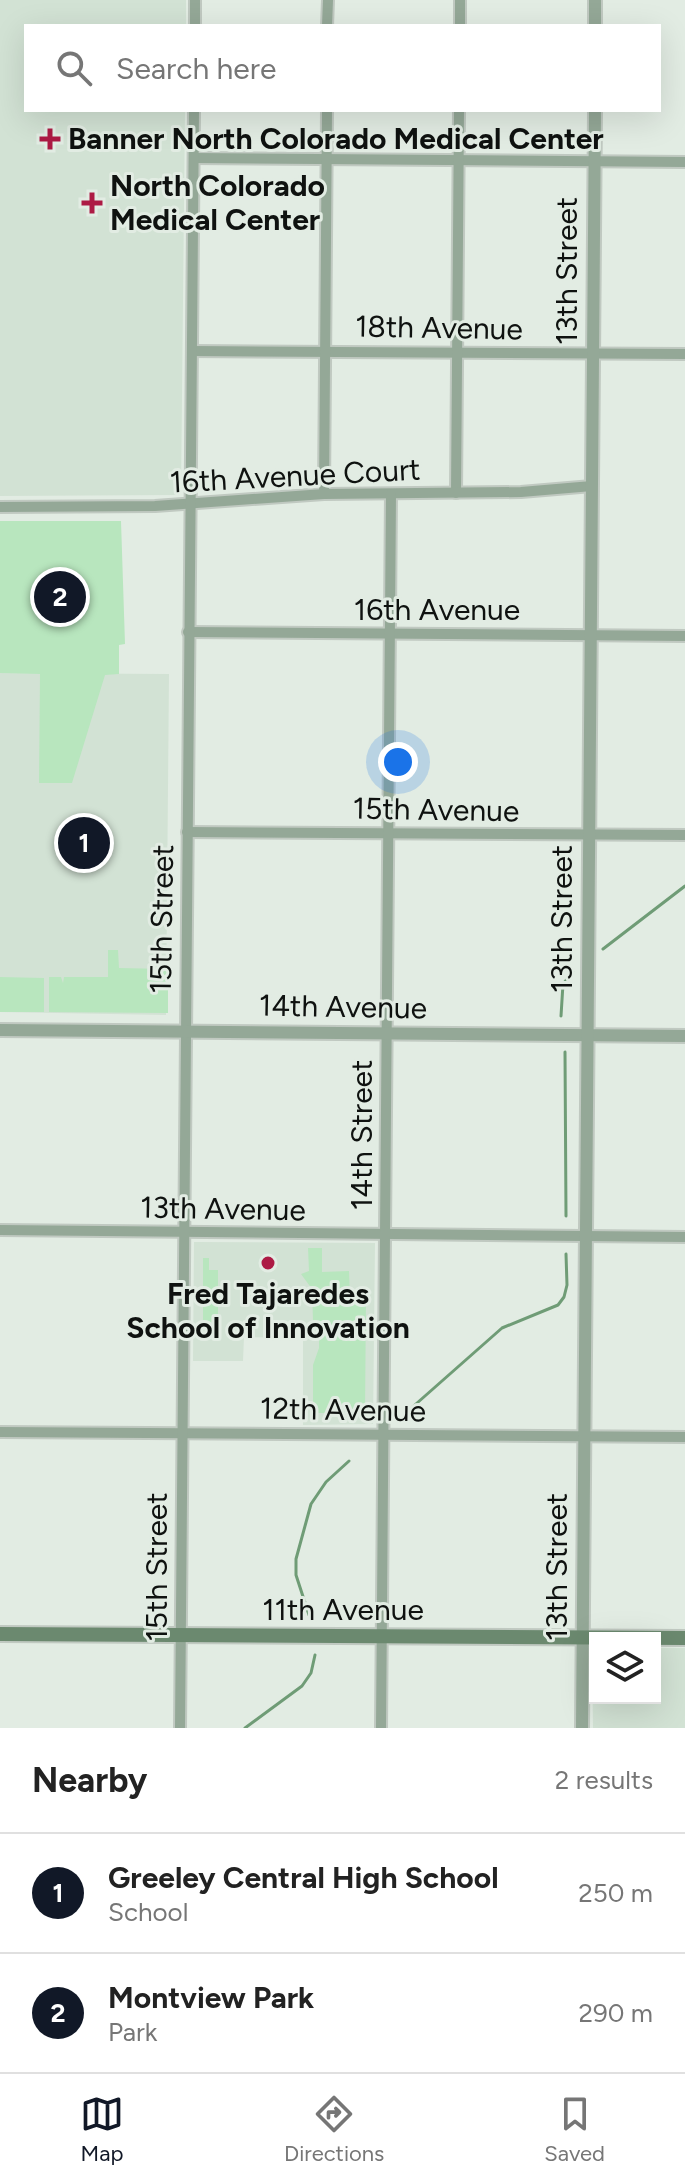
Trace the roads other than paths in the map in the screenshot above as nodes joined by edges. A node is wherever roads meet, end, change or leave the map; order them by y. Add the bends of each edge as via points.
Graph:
1 (195, 0) edge
2 (328, 0) edge
3 (460, 0) edge
4 (595, 0) edge
5 (195, 24) edge
6 (327, 24) edge
7 (460, 24) edge
8 (595, 24) edge
9 (194, 112) edge
10 (327, 112) edge
11 (459, 112) edge
12 (595, 112) edge
13 (194, 158) junction
14 (327, 160) junction
15 (459, 160) junction
16 (594, 161) junction
17 (685, 162) edge
18 (192, 351) junction
19 (325, 351) junction
20 (457, 352) junction
21 (593, 354) junction
22 (685, 354) edge
23 (592, 486) junction
24 (456, 493) junction
25 (324, 494) junction
26 (391, 494) junction
27 (189, 504) junction
28 (0, 507) edge
29 (188, 632) junction
30 (390, 633) junction
31 (591, 635) junction
32 (685, 636) edge
33 (187, 832) junction
34 (388, 833) junction
35 (589, 835) junction
36 (685, 835) edge
37 (0, 1030) edge
38 (185, 1032) junction
39 (387, 1034) junction
40 (588, 1036) junction
41 (685, 1036) edge
42 (0, 1230) edge
43 (183, 1232) junction
44 (386, 1234) junction
45 (586, 1236) junction
46 (685, 1237) edge
47 (0, 1432) edge
48 (182, 1433) junction
49 (383, 1435) junction
50 (584, 1437) junction
51 (685, 1437) edge
52 (0, 1634) edge
53 (181, 1634) junction
54 (381, 1636) junction
55 (583, 1637) junction
56 (685, 1638) edge
57 (180, 1728) edge
58 (381, 1728) edge
59 (582, 1728) edge

1 - 5 street
2 - 6 street
3 - 7 street
4 - 8 street
9 - 13 street, 15th Street
10 - 14 street
11 - 15 street
12 - 16 street, 13th Street
13 - 14 street
13 - 18 street, 15th Street
14 - 15 street
14 - 19 street
15 - 16 street
15 - 20 street
16 - 17 street
16 - 21 street, 13th Street
18 - 19 street, 18th Avenue
18 - 27 street, 15th Street
19 - 20 street, 18th Avenue
19 - 25 street
20 - 21 street, 18th Avenue
20 - 24 street
21 - 22 street, 18th Avenue
21 - 23 street, 13th Street
23 - 24 street, 16th Avenue Court
23 - 31 street, 13th Street
24 - 26 street, 16th Avenue Court
25 - 26 street, 16th Avenue Court
25 - 27 street, 16th Avenue Court
26 - 30 street, 14th Street
27 - 28 street, 16th Avenue Court
27 - 29 street, 15th Street
29 - 30 street, 16th Avenue
29 - 33 street, 15th Street
30 - 31 street, 16th Avenue
30 - 34 street, 14th Street
31 - 32 street, 16th Avenue
31 - 35 street, 13th Street
33 - 34 street, 15th Avenue
33 - 38 street, 15th Street
34 - 35 street, 15th Avenue
34 - 39 street, 14th Street
35 - 36 street, 15th Avenue
35 - 40 street, 13th Street
37 - 38 street, 14th Avenue
38 - 39 street, 14th Avenue
38 - 43 street, 15th Street
39 - 40 street, 14th Avenue
39 - 44 street, 14th Street
40 - 41 street, 14th Avenue
40 - 45 street, 13th Street
42 - 43 street, 13th Avenue
43 - 44 street, 13th Avenue
43 - 48 street, 15th Street
44 - 45 street, 13th Avenue
44 - 49 street, 14th Street
45 - 46 street, 13th Avenue
45 - 50 street, 13th Street
47 - 48 street, 12th Avenue
48 - 49 street, 12th Avenue
48 - 53 street, 15th Street
49 - 50 street, 12th Avenue
49 - 54 street, 14th Street
50 - 51 street, 12th Avenue
50 - 55 street, 13th Street
52 - 53 main road, 11th Avenue
53 - 54 main road, 11th Avenue
53 - 57 street, 15th Street
54 - 55 main road, 11th Avenue
54 - 58 street, 14th Street
55 - 56 main road, 11th Avenue
55 - 59 street, 13th Street

